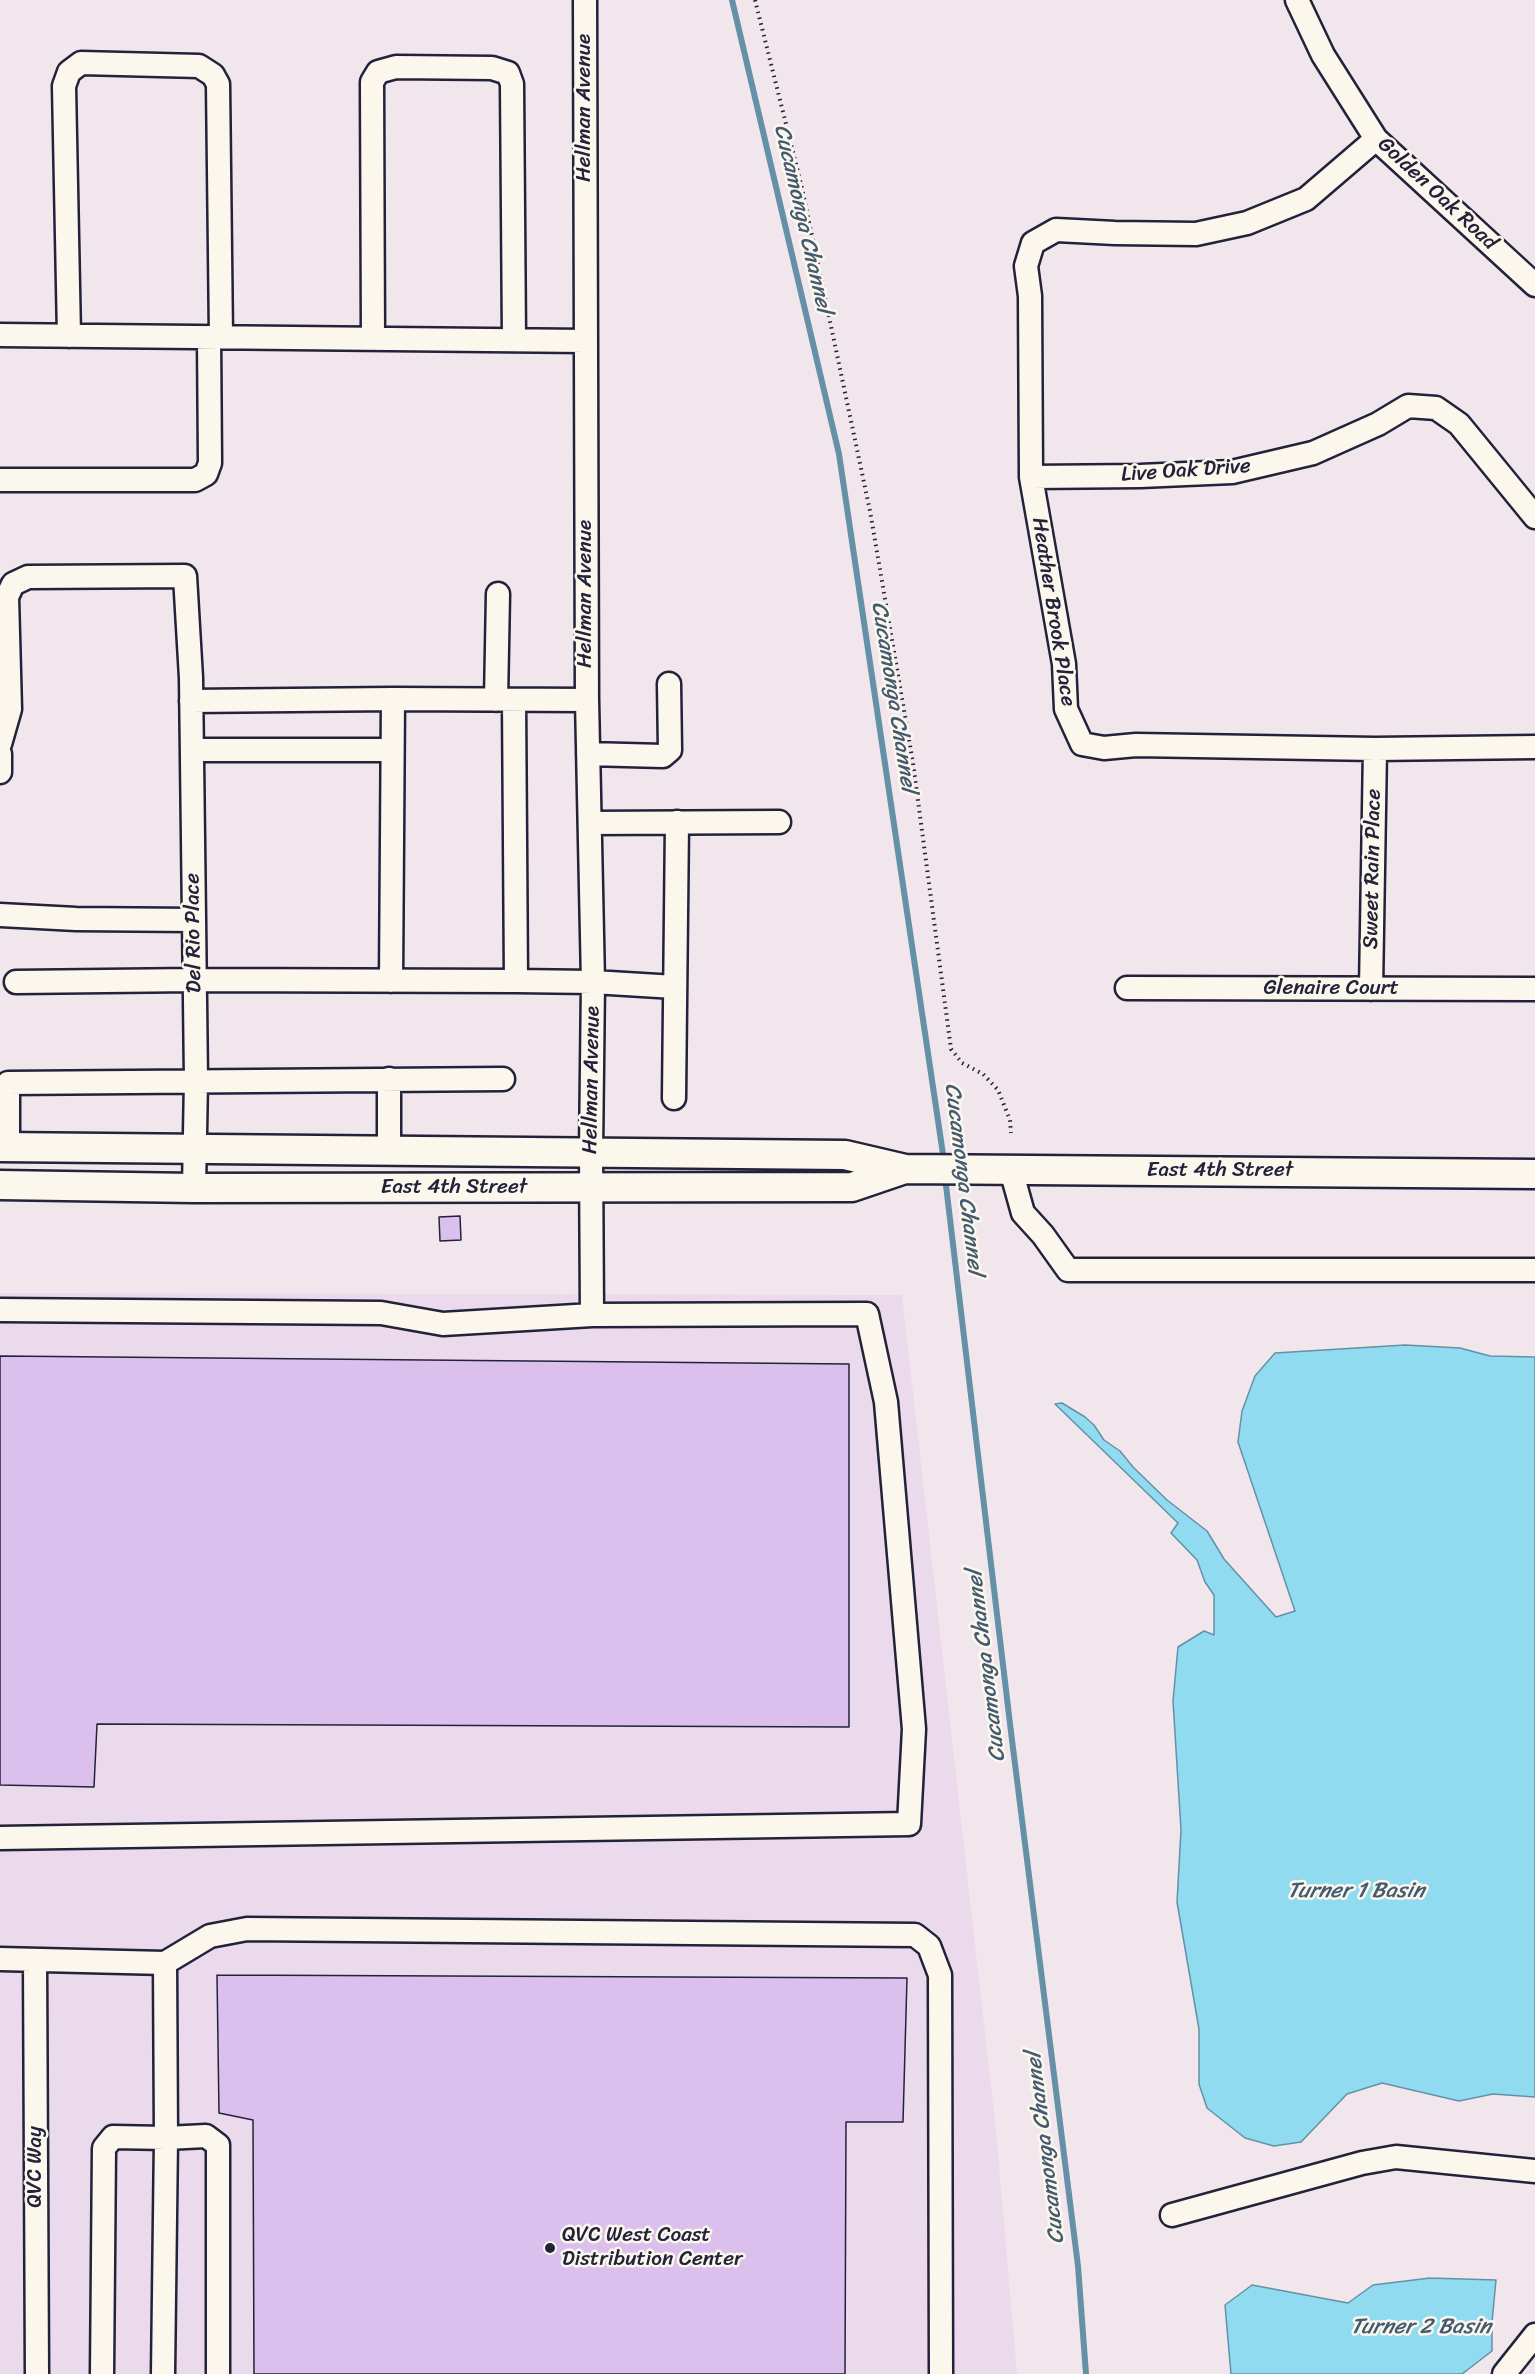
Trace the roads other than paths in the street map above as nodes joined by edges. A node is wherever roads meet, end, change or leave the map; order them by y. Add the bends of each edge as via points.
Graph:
1 (585, 0) edge
2 (1297, 0) edge
3 (1376, 139) junction
4 (1535, 285) edge
5 (0, 335) edge
6 (69, 336) junction
7 (215, 337) junction
8 (373, 339) junction
9 (514, 340) junction
10 (585, 341) junction
11 (1031, 477) junction
12 (0, 480) edge
13 (1535, 517) edge
14 (498, 594) dead end
15 (669, 684) dead end
16 (393, 699) junction
17 (505, 700) junction
18 (587, 700) junction
19 (191, 701) junction
20 (0, 744) edge
21 (1535, 747) edge
22 (1375, 749) junction
23 (192, 750) junction
24 (392, 750) junction
25 (0, 754) edge
26 (588, 754) junction
27 (0, 772) edge
28 (677, 822) junction
29 (779, 822) dead end
30 (590, 823) junction
31 (0, 915) edge
32 (194, 920) junction
33 (194, 980) junction
34 (391, 981) junction
35 (516, 981) junction
36 (16, 982) dead end
37 (593, 982) junction
38 (675, 987) junction
39 (1127, 988) dead end
40 (1371, 989) junction
41 (1535, 989) edge
42 (389, 1079) junction
43 (503, 1079) dead end
44 (196, 1080) junction
45 (674, 1098) dead end
46 (4, 1147) edge
47 (195, 1149) junction
48 (389, 1151) junction
49 (591, 1152) junction
50 (905, 1169) junction
51 (1011, 1170) junction
52 (1535, 1174) edge
53 (0, 1185) edge
54 (194, 1188) junction
55 (591, 1188) junction
56 (1535, 1269) edge
57 (0, 1310) edge
58 (592, 1315) junction
59 (0, 1838) edge
60 (0, 1959) edge
61 (35, 1960) junction
62 (165, 1963) junction
63 (166, 2138) junction
64 (1535, 2171) edge
65 (1172, 2215) dead end
66 (1535, 2335) edge
67 (37, 2374) edge
68 (102, 2374) edge
69 (163, 2374) edge
70 (218, 2374) edge
71 (941, 2374) edge
72 (1504, 2374) edge

1 - 10 street, Hellman Avenue
2 - 3 street, Golden Oak Road via 1323,55
3 - 4 street, Golden Oak Road
3 - 11 street, Heather Brook Place via 1306,199 1247,223 1196,234 1056,230 1033,243 1026,266 1030,296
5 - 6 street
6 - 7 street
6 - 7 street via 64,86 69,72 81,63 200,66 218,84
7 - 8 street
7 - 12 street via 210,463 206,474 195,480
8 - 9 street
8 - 9 street via 372,82 378,72 396,67 492,68 508,73 512,84
9 - 10 street
10 - 18 street, Hellman Avenue
11 - 13 street, Live Oak Drive via 1232,472 1313,453 1408,406 1436,408 1459,424
11 - 22 street, Heather Brook Place via 1064,664 1066,709 1083,744 1104,748 1136,745
14 - 17 street
15 - 26 street via 670,750 663,756
16 - 17 street
16 - 19 street
16 - 24 street
17 - 18 street
17 - 35 street
18 - 26 street, Hellman Avenue
19 - 20 street, Del Rio Place via 185,576 28,577 13,584 7,597 10,709
19 - 23 street, Del Rio Place
21 - 22 street, Heather Brook Place
22 - 40 street, Sweet Rain Place
23 - 24 street
23 - 32 street, Del Rio Place
24 - 34 street
25 - 27 street
26 - 30 street, Hellman Avenue
28 - 29 street
28 - 30 street
28 - 38 street
30 - 37 street, Hellman Avenue
31 - 32 street
32 - 33 street, Del Rio Place
33 - 34 street
33 - 36 street
33 - 44 street, Del Rio Place
34 - 35 street
35 - 37 street
37 - 38 street
37 - 49 street, Hellman Avenue
38 - 45 street
39 - 40 street, Glenaire Court
40 - 41 street, Glenaire Court
42 - 43 street
42 - 44 street
42 - 48 street
44 - 46 street via 8,1083
44 - 47 street, Del Rio Place
46 - 47 main road, East 4th Street
47 - 48 main road, East 4th Street
47 - 54 street, Del Rio Place
48 - 49 main road, East 4th Street
49 - 50 main road, East 4th Street via 845,1155
49 - 55 street, Hellman Avenue
50 - 51 main road, East 4th Street
50 - 55 main road, East 4th Street via 852,1186
51 - 52 main road, East 4th Street
51 - 56 street via 1023,1213 1068,1270
53 - 54 main road, East 4th Street
54 - 55 main road, East 4th Street
55 - 58 street, Hellman Avenue
57 - 58 street via 381,1313 443,1324
58 - 59 street via 867,1314 886,1402 913,1718 909,1824
60 - 61 street
61 - 62 street
61 - 67 street, QVC Way
62 - 63 street
62 - 71 street via 210,1936 247,1929 915,1935 929,1946 940,1975
63 - 68 street via 113,2137 104,2148
63 - 69 street
63 - 70 street via 206,2136 218,2145
64 - 65 street via 1396,2157
66 - 72 street

